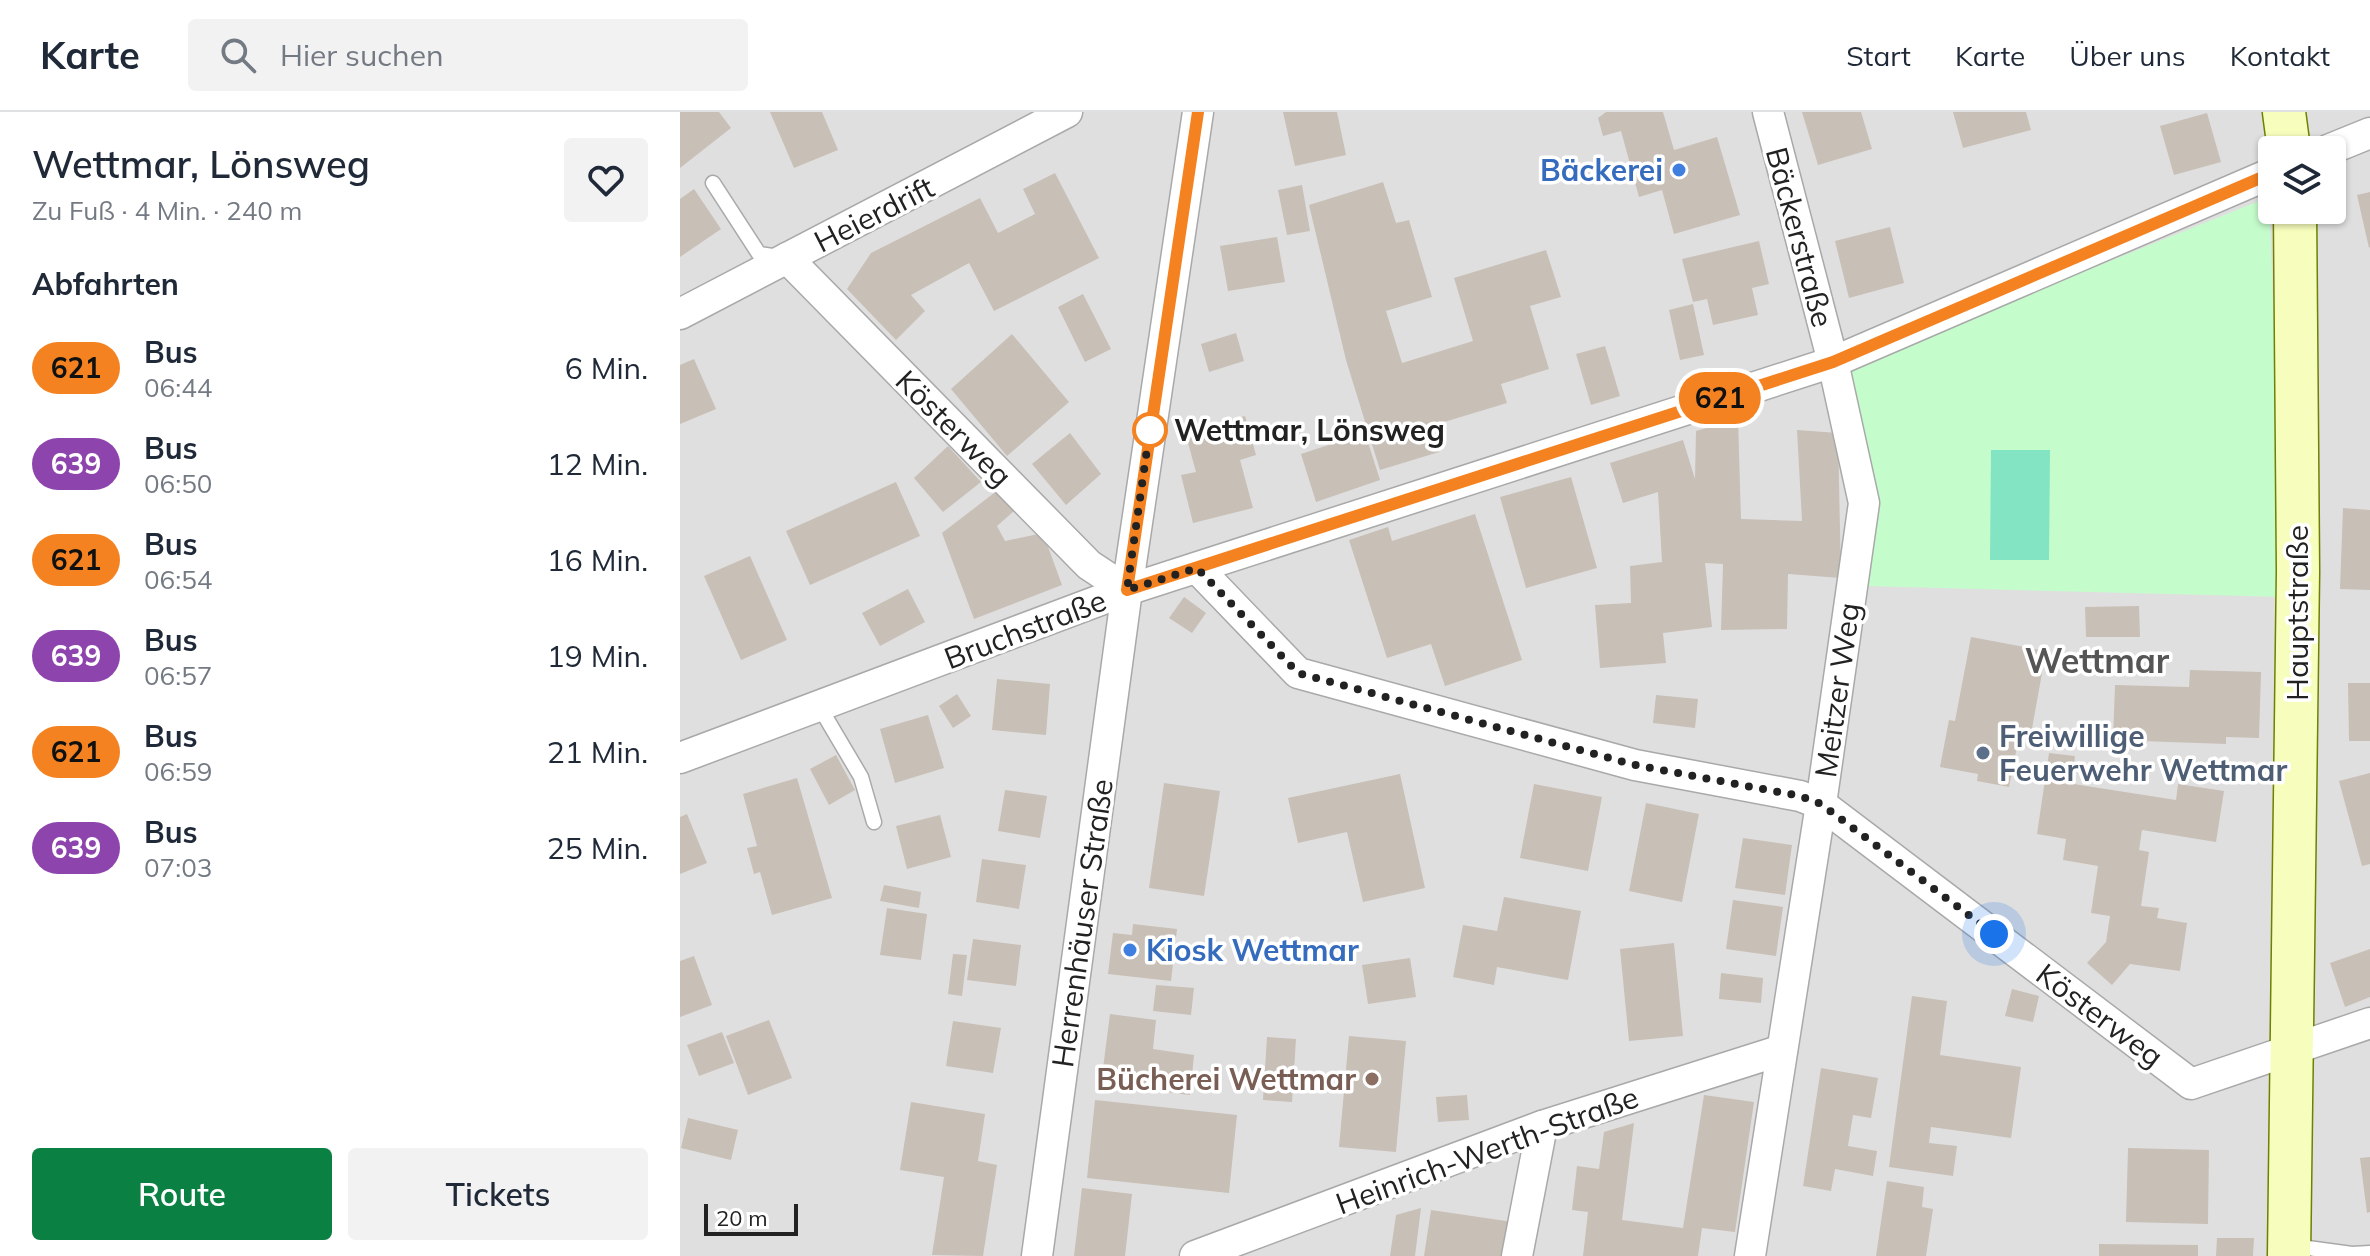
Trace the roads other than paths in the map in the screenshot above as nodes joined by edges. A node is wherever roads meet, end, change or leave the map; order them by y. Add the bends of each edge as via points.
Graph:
1 (1067, 112) edge
2 (1768, 112) edge
3 (2284, 112) edge
4 (1190, 117) edge
5 (2370, 133) edge
6 (2287, 136) edge
7 (2346, 143) edge
8 (2258, 179) edge
9 (713, 183) dead end
10 (2295, 224) edge
11 (787, 258) junction
12 (680, 314) edge
13 (1833, 362) junction
14 (1197, 568) junction
15 (1127, 590) junction
16 (819, 706) junction
17 (680, 758) edge
18 (1821, 804) junction
19 (874, 822) dead end
20 (2370, 1023) edge
21 (2291, 1048) junction
22 (1782, 1050) junction
23 (1542, 1126) junction
24 (2289, 1251) edge
25 (2370, 1253) edge
26 (1037, 1256) edge
27 (1195, 1256) edge
28 (1517, 1256) edge
29 (1750, 1256) edge

1 - 11 street, Heierdrift
2 - 13 street, Bäckerstraße
3 - 6 street
4 - 15 street, Herrenhäuser Straße
5 - 7 street
8 - 13 street, Bruchstraße
9 - 11 lane via 759,254
10 - 21 street, Hauptstraße via 2298,571
11 - 12 street, Heierdrift
11 - 15 street, Kösterweg via 1089,565
13 - 14 street, Bruchstraße
13 - 18 street, Meitzer Weg via 1864,503
14 - 15 street, Bruchstraße
14 - 18 street, Kösterweg via 1298,673 1635,765
15 - 16 street, Bruchstraße
15 - 26 street, Herrenhäuser Straße
16 - 17 street, Bruchstraße
16 - 19 lane via 861,777
18 - 21 street, Kösterweg via 2191,1084
18 - 22 street, Meitzer Weg
20 - 21 street
21 - 24 street, Hauptstraße
22 - 23 street, Heinrich-Werth-Straße
22 - 29 street, Meitzer Weg
23 - 27 street, Heinrich-Werth-Straße
23 - 28 street
24 - 25 lane

